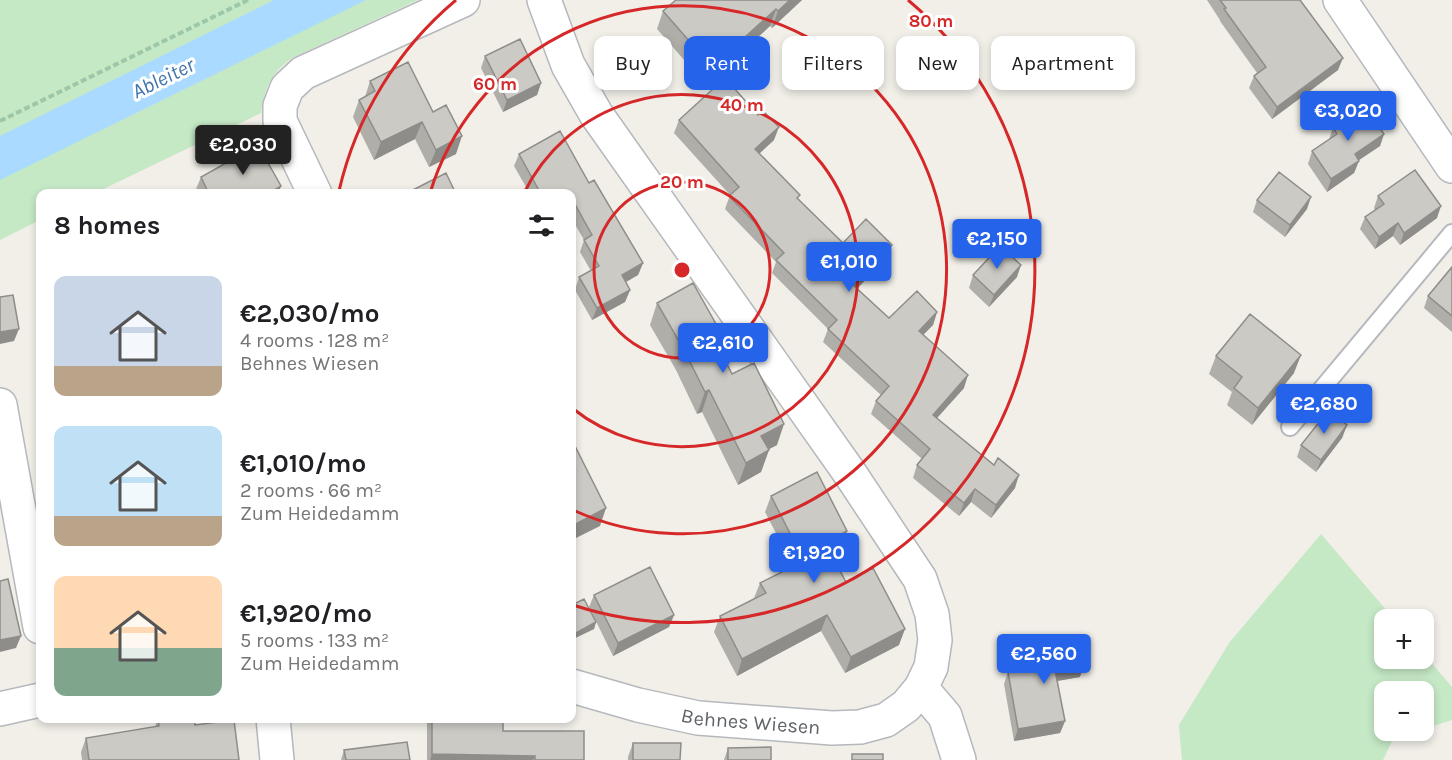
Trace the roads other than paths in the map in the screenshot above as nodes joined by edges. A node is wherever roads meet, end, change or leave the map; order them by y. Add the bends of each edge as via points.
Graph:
1 (463, 0) edge
2 (544, 0) edge
3 (1340, 0) edge
4 (1452, 166) edge
5 (313, 189) edge
6 (1452, 234) edge
7 (0, 405) edge
8 (1290, 427) dead end
9 (36, 605) edge
10 (576, 687) edge
11 (921, 688) junction
12 (36, 700) edge
13 (0, 709) edge
14 (273, 723) edge
15 (277, 760) edge
16 (959, 760) edge

1 - 5 street via 303,73 287,88 280,106 280,121
2 - 11 street via 568,65 596,114 920,579 932,614 935,640 931,667
3 - 4 street
6 - 8 lane
7 - 9 street
10 - 11 street, Behnes Wiesen via 698,718 831,728 886,720 906,706
11 - 16 street via 945,716
12 - 13 street
14 - 15 street

